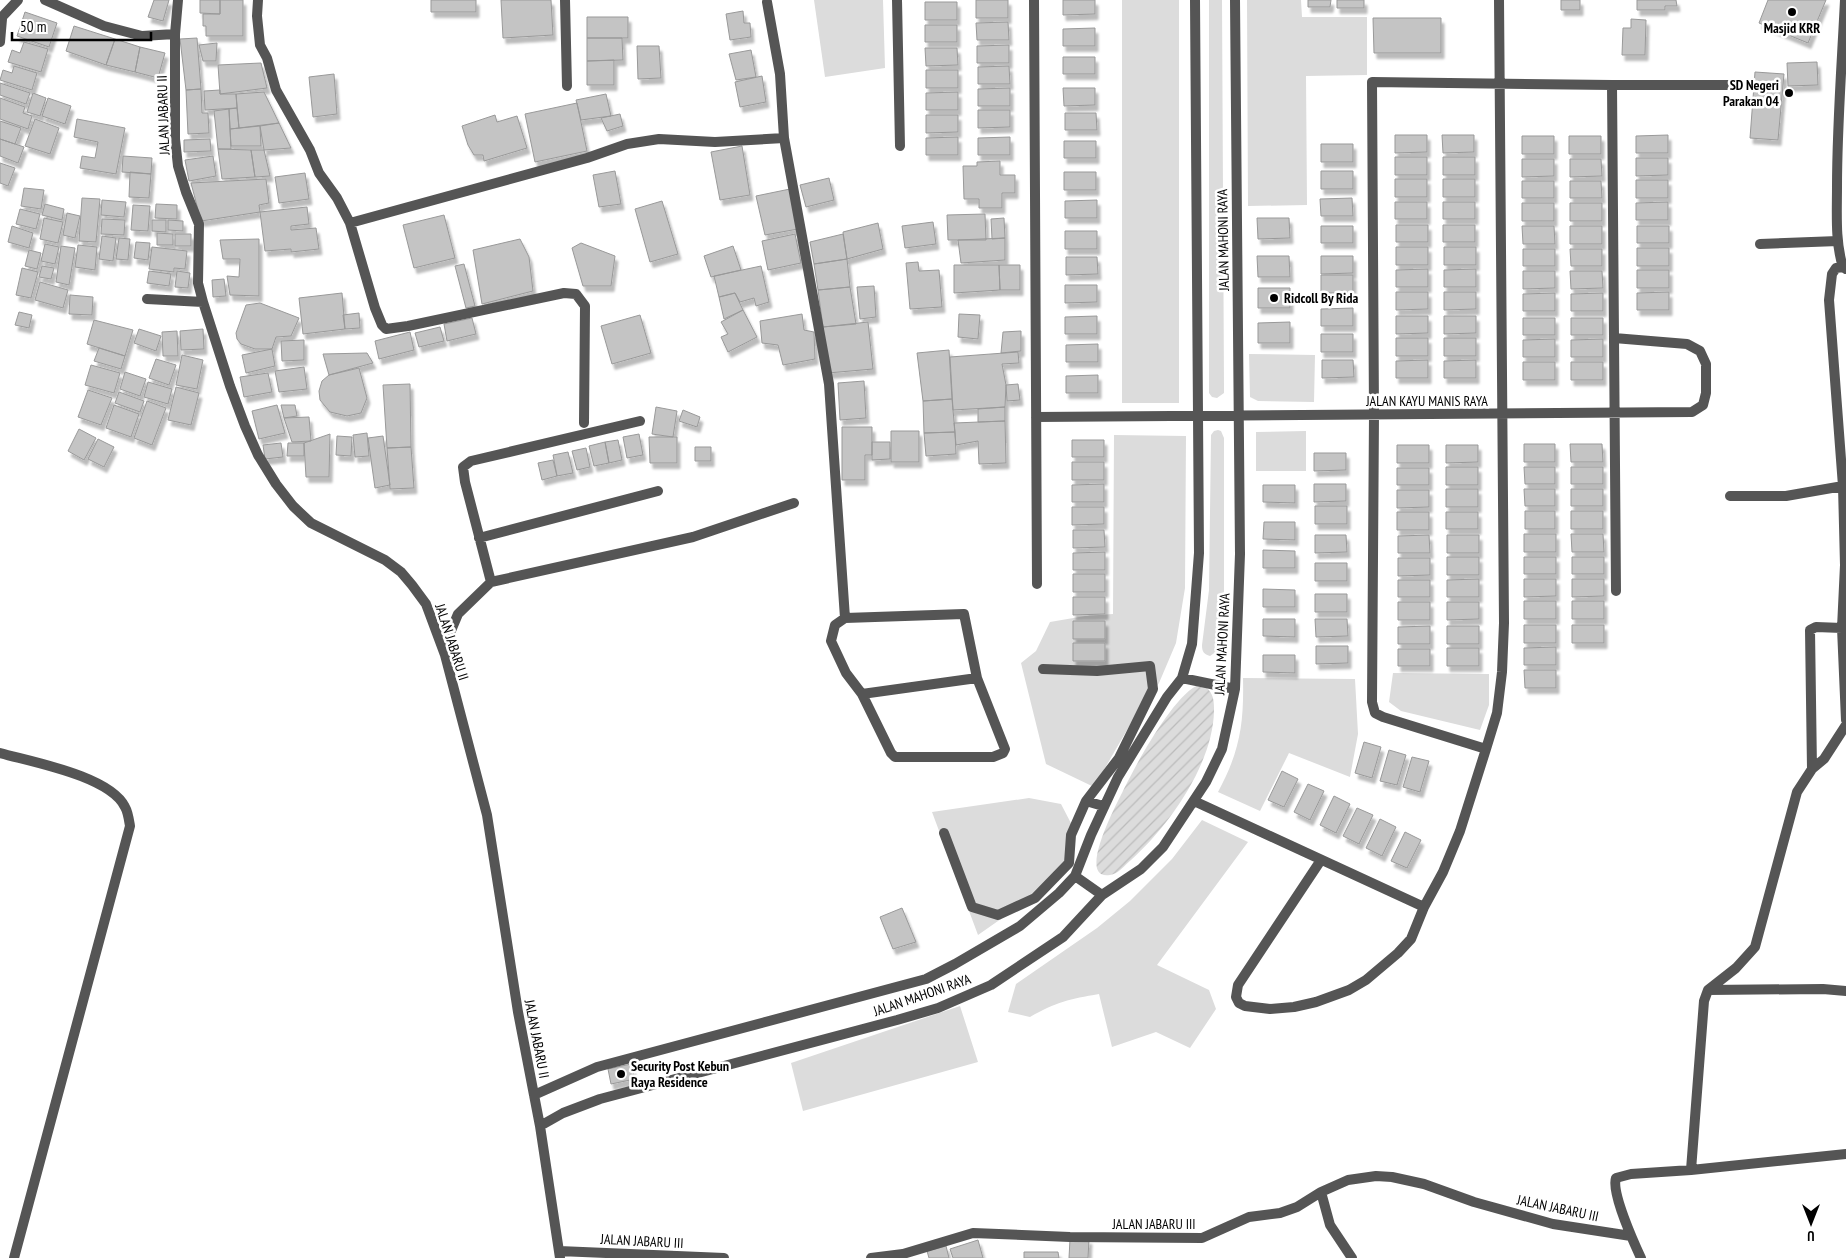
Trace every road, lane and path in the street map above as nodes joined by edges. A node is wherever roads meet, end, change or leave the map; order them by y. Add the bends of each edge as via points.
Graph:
1 (18, 0) edge
2 (45, 0) edge
3 (178, 0) edge
4 (258, 0) edge
5 (565, 0) edge
6 (897, 0) edge
7 (1034, 0) edge
8 (1195, 0) edge
9 (1235, 0) edge
10 (1499, 0) edge
11 (1845, 0) edge
12 (767, 2) dead end
13 (1, 19) edge
14 (175, 34) junction
15 (0, 42) edge
16 (1500, 85) junction
17 (1612, 85) junction
18 (1738, 85) dead end
19 (567, 86) dead end
20 (784, 138) junction
21 (900, 146) dead end
22 (1842, 150) edge
23 (350, 223) junction
24 (1838, 241) junction
25 (1760, 244) dead end
26 (1844, 268) edge
27 (147, 299) dead end
28 (203, 302) junction
29 (1614, 338) junction
30 (1374, 414) junction
31 (1614, 414) junction
32 (1503, 415) junction
33 (1199, 416) junction
34 (1239, 416) junction
35 (1036, 418) junction
36 (640, 421) dead end
37 (584, 423) dead end
38 (1843, 486) junction
39 (658, 491) dead end
40 (1730, 496) dead end
41 (794, 503) dead end
42 (479, 538) junction
43 (490, 582) junction
44 (1037, 584) dead end
45 (1616, 591) dead end
46 (845, 618) junction
47 (1842, 628) junction
48 (445, 655) junction
49 (1043, 670) dead end
50 (977, 678) junction
51 (1182, 678) junction
52 (1235, 690) junction
53 (862, 694) junction
54 (1845, 694) edge
55 (1846, 720) edge
56 (1846, 725) edge
57 (1486, 749) junction
58 (0, 753) edge
59 (1812, 769) junction
60 (1086, 801) junction
61 (1194, 801) junction
62 (1103, 806) junction
63 (944, 833) dead end
64 (1321, 860) junction
65 (1075, 876) junction
66 (1102, 895) junction
67 (1424, 907) junction
68 (1708, 990) junction
69 (1846, 991) edge
70 (534, 1095) junction
71 (540, 1126) junction
72 (1846, 1154) edge
73 (1691, 1170) junction
74 (1322, 1192) junction
75 (1631, 1236) junction
76 (560, 1254) edge
77 (14, 1258) edge
78 (724, 1258) edge
79 (870, 1258) edge
80 (1352, 1258) edge
81 (1641, 1258) edge

1 - 13 street
2 - 14 street via 104,26 142,36
3 - 14 street, JALAN JABARU II
4 - 23 street via 260,45 276,90 310,150 319,173
5 - 19 street
6 - 21 street
7 - 35 street
8 - 33 street, JALAN MAHONI RAYA
9 - 34 street, JALAN MAHONI RAYA
10 - 16 street
11 - 22 street
12 - 20 street via 780,74
13 - 15 street
14 - 28 street, JALAN JABARU II via 175,139 178,166 199,224 198,283
16 - 17 street
16 - 30 street via 1372,82
16 - 32 street
17 - 18 street
17 - 29 street
20 - 23 street via 714,142 659,139 627,144
20 - 46 street via 829,384
22 - 24 street
23 - 37 street via 375,308 386,329 564,293 576,294 585,306
24 - 25 street
24 - 26 street
26 - 38 street via 1836,268 1832,274 1829,300
27 - 28 street
28 - 48 street, JALAN JABARU II via 245,426 276,484 310,523 385,560 401,572 426,604
29 - 31 street
29 - 31 street, JALAN KAYU MANIS RAYA via 1687,344 1700,351 1706,364 1703,405 1692,412
30 - 32 street, JALAN KAYU MANIS RAYA
30 - 34 street, JALAN KAYU MANIS RAYA
30 - 57 street via 1372,702 1375,712 1383,718
31 - 32 street, JALAN KAYU MANIS RAYA
31 - 45 street
32 - 57 street via 1502,672
33 - 34 street, JALAN KAYU MANIS RAYA
33 - 35 street, JALAN KAYU MANIS RAYA
33 - 51 street, JALAN MAHONI RAYA via 1199,554 1192,644
34 - 52 street, JALAN MAHONI RAYA via 1240,554
35 - 44 street
36 - 42 street via 471,460 463,467
38 - 40 street via 1786,496
38 - 47 street via 1845,566
39 - 42 street
41 - 43 street via 693,537
42 - 43 street
43 - 48 street via 458,614
46 - 50 street via 964,614
46 - 53 street via 835,625 831,640 846,672
47 - 54 street
47 - 59 street via 1816,627 1810,630
48 - 70 street, JALAN JABARU II via 488,815
49 - 60 street via 1097,671 1150,666 1153,689 1119,758
50 - 53 street
50 - 53 street via 1005,748 1003,754 993,758 895,757
51 - 52 street
51 - 62 street, JALAN MAHONI RAYA via 1139,740
52 - 61 street, JALAN MAHONI RAYA via 1222,749
54 - 55 street
56 - 59 street via 1824,759
57 - 67 street via 1460,831
58 - 77 street via 92,779 112,792 125,806 130,826
59 - 68 street via 1797,792 1755,947 1736,968
60 - 62 street
60 - 63 street via 1071,835 1069,863 1035,898 998,915 972,907
61 - 64 street
61 - 66 street, JALAN MAHONI RAYA via 1163,847 1141,869
62 - 65 street, JALAN MAHONI RAYA
64 - 67 street
64 - 67 street via 1238,985 1236,997 1239,1003 1270,1009 1294,1007 1348,990 1382,968 1411,939
65 - 66 street
65 - 70 street, JALAN MAHONI RAYA via 1020,926 926,979 597,1067
66 - 71 street, JALAN MAHONI RAYA via 1063,937 969,996 897,1020 600,1099 571,1109
68 - 69 street
68 - 73 street via 1704,1001
70 - 71 street, JALAN JABARU II
71 - 76 street, JALAN JABARU II
72 - 73 street
73 - 75 street via 1616,1178 1615,1188
74 - 75 street, JALAN JABARU III via 1356,1178 1392,1177 1553,1224
74 - 79 street, JALAN JABARU III via 1280,1213 1249,1217 1202,1238 973,1233 903,1254
74 - 80 street via 1330,1225
75 - 81 street
76 - 78 street, JALAN JABARU III

